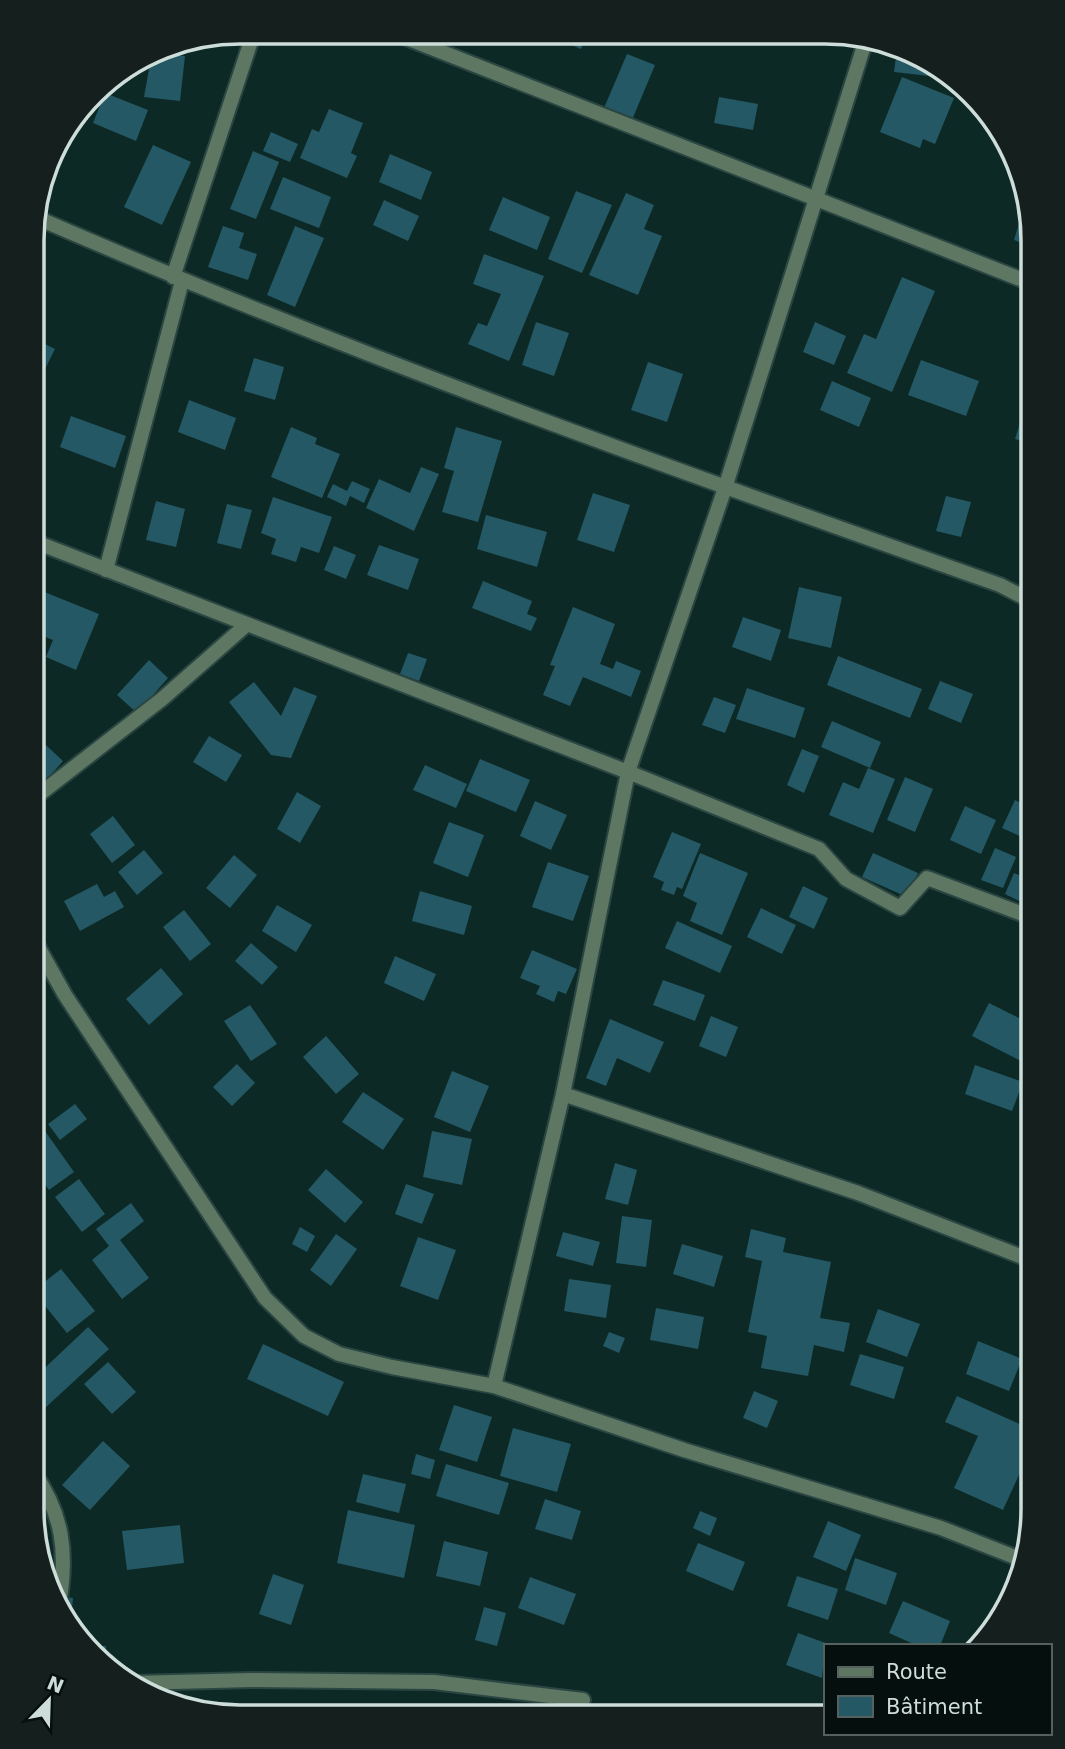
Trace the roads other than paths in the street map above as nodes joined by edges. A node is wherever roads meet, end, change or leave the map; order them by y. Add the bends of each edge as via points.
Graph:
1 (250, 44) edge
2 (421, 44) edge
3 (863, 47) edge
4 (815, 200) junction
5 (45, 221) edge
6 (178, 279) junction
7 (1021, 279) edge
8 (725, 488) junction
9 (44, 545) edge
10 (106, 570) junction
11 (1021, 596) edge
12 (245, 626) junction
13 (628, 772) junction
14 (44, 791) edge
15 (1021, 913) edge
16 (44, 957) edge
17 (563, 1094) junction
18 (1021, 1256) edge
19 (494, 1386) junction
20 (44, 1486) edge
21 (1015, 1557) edge
22 (60, 1588) edge
23 (149, 1683) edge
24 (583, 1700) dead end

1 - 6 street
2 - 4 street
3 - 4 street
4 - 7 street
4 - 8 street
5 - 6 street
6 - 8 street
6 - 10 street
8 - 11 street
8 - 13 street
9 - 10 street
10 - 12 street
12 - 13 street
12 - 14 street via 162,699
13 - 15 street via 819,849 846,879 900,908 927,878
13 - 17 street
16 - 19 street via 265,1298 304,1336 339,1354
17 - 18 street via 858,1193
17 - 19 street
19 - 21 street via 941,1528
20 - 22 street via 64,1543
23 - 24 street via 433,1682

